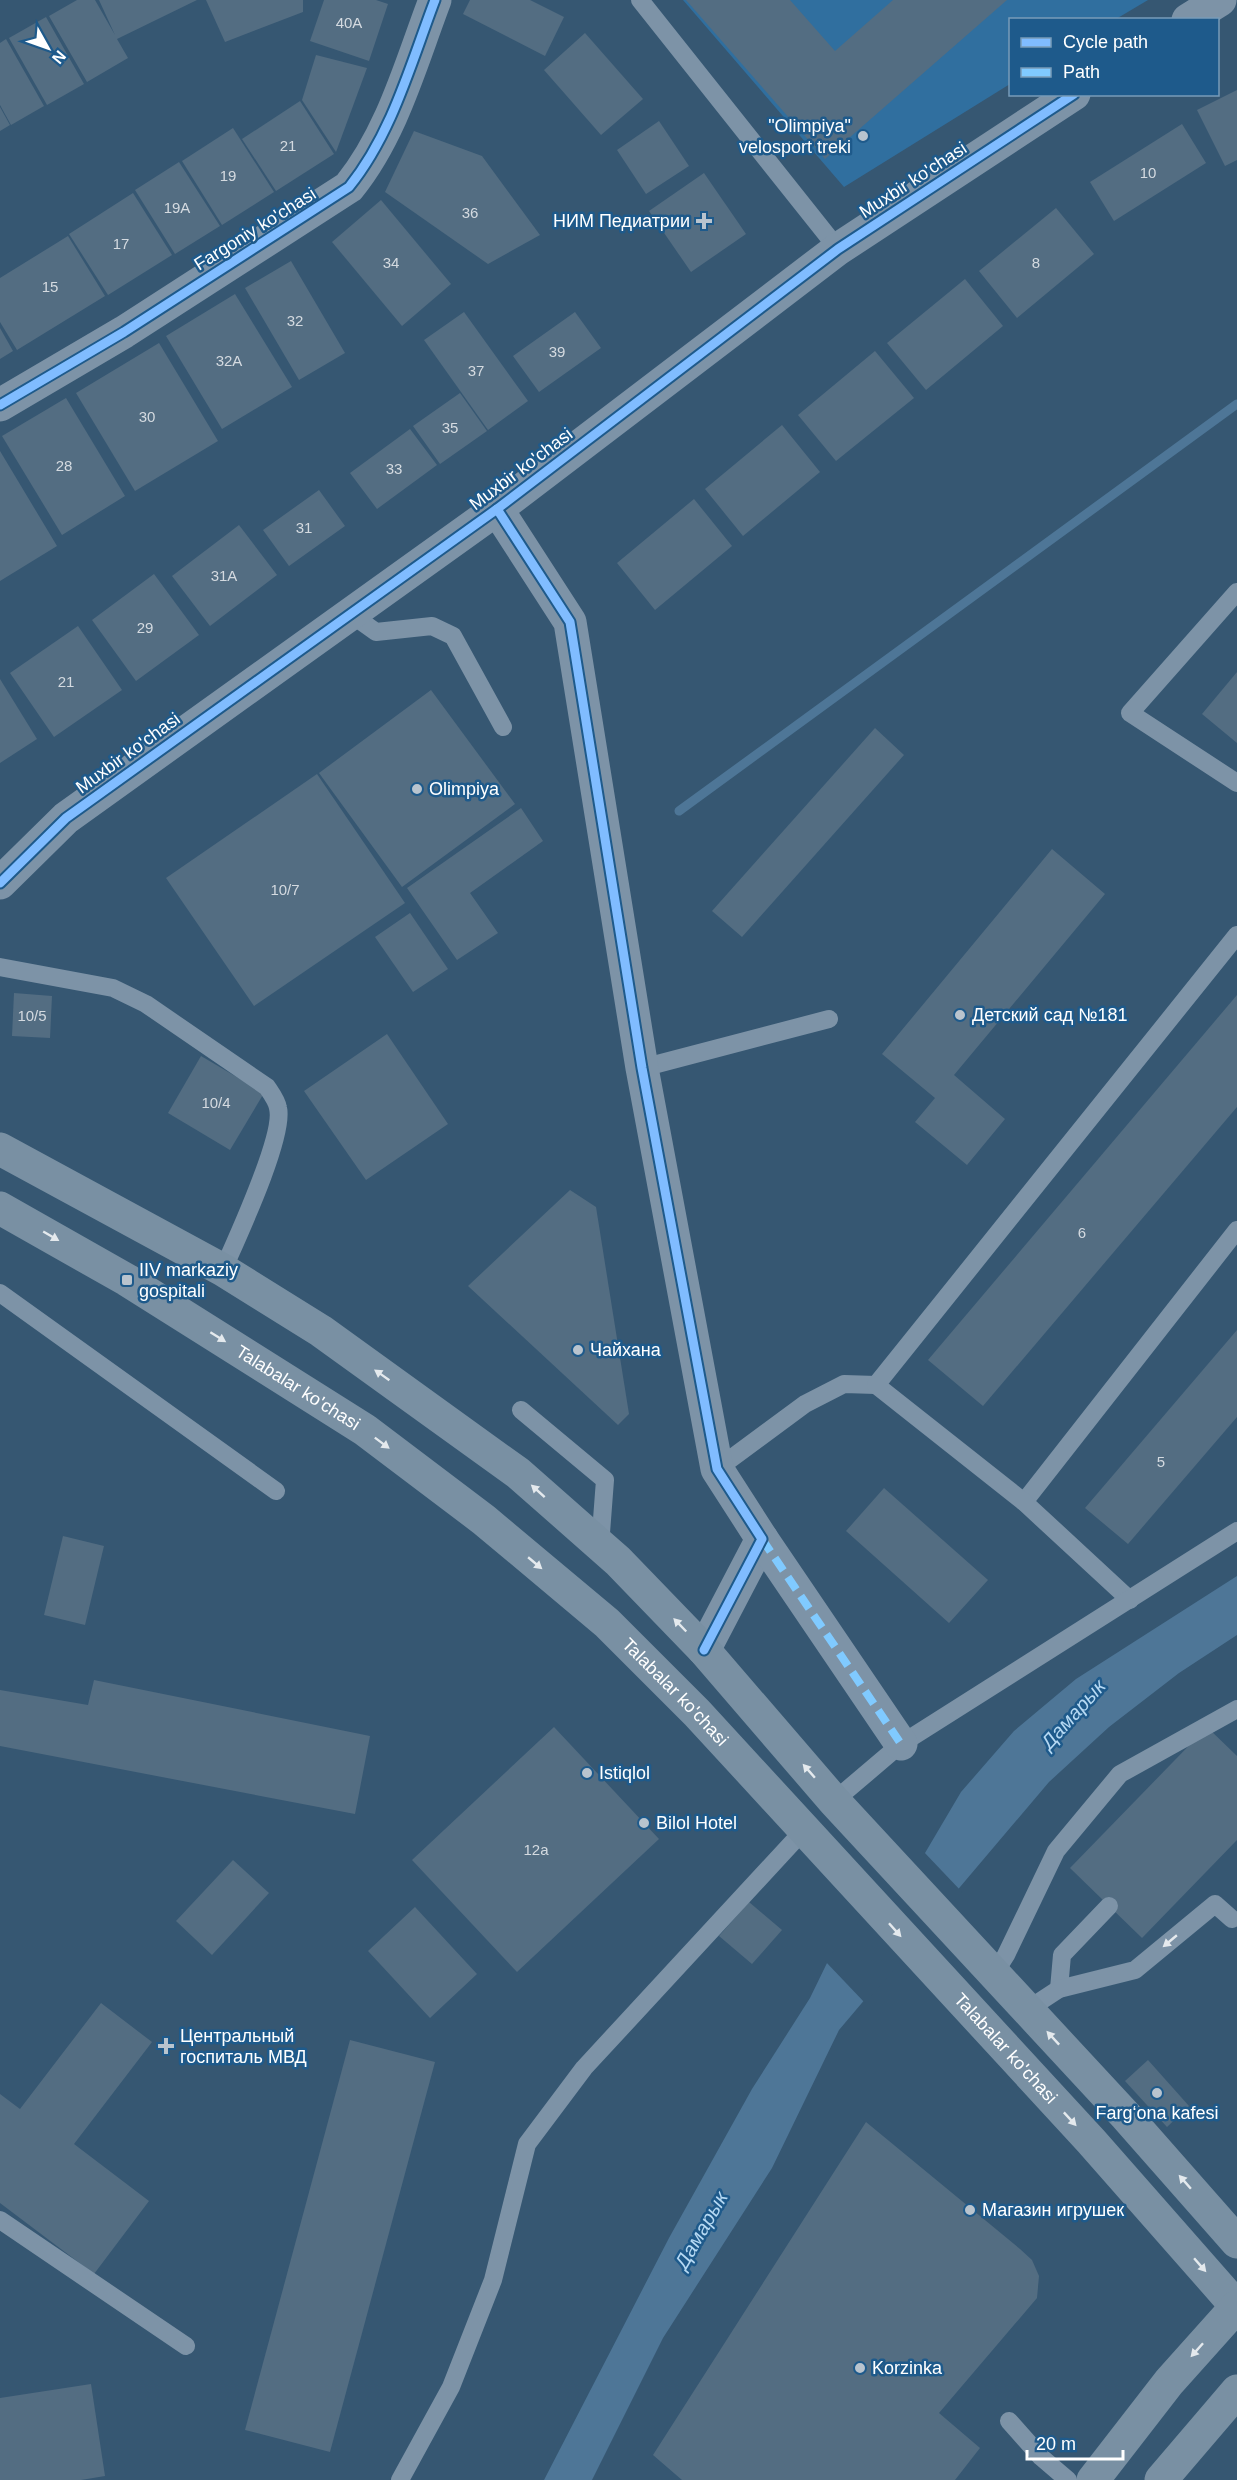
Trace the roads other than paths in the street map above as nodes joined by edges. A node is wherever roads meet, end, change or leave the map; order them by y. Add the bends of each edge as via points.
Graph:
1 (435, 0) edge
2 (640, 0) edge
3 (1220, 0) edge
4 (1191, 18) edge
5 (1071, 96) edge
6 (838, 249) junction
7 (0, 405) edge
8 (497, 509) junction
9 (1237, 592) edge
10 (355, 611) junction
11 (503, 727) dead end
12 (1237, 783) edge
13 (0, 883) edge
14 (1237, 935) edge
15 (0, 967) edge
16 (829, 1019) dead end
17 (642, 1068) junction
18 (0, 1149) edge
19 (0, 1208) edge
20 (1237, 1230) edge
21 (223, 1270) junction
22 (0, 1293) edge
23 (876, 1385) junction
24 (521, 1410) dead end
25 (717, 1469) junction
26 (276, 1491) dead end
27 (1023, 1502) junction
28 (1237, 1531) edge
29 (762, 1539) junction
30 (600, 1546) junction
31 (1130, 1600) junction
32 (704, 1650) junction
33 (1237, 1710) edge
34 (901, 1744) junction
35 (834, 1802) junction
36 (804, 1830) junction
37 (1109, 1906) dead end
38 (1232, 1919) dead end
39 (994, 1974) junction
40 (1059, 1989) junction
41 (1028, 2010) junction
42 (0, 2220) edge
43 (1237, 2242) edge
44 (1237, 2306) edge
45 (186, 2346) dead end
46 (1237, 2391) edge
47 (1010, 2421) dead end
48 (400, 2480) edge
49 (1068, 2480) edge
50 (1093, 2480) edge
51 (1161, 2480) edge

1 - 7 street, Fargoniy ko'chasi via 386,126 368,164 349,187 124,332
2 - 6 lane
3 - 4 street
5 - 6 street, Muxbir ko'chasi
6 - 8 street, Muxbir ko'chasi
8 - 10 street, Muxbir ko'chasi
8 - 17 street via 570,622
9 - 12 lane via 1130,713
10 - 11 lane via 376,632 432,626 453,636
10 - 13 street, Muxbir ko'chasi via 66,818
14 - 23 lane
15 - 21 lane via 113,988 146,1004 267,1087 279,1108 276,1136
16 - 17 lane
17 - 25 street
18 - 21 main road
19 -> 36 main road, Talabalar ko'chasi via 127,1280 365,1430 484,1520 607,1623 697,1713
20 - 27 lane
30 -> 21 main road via 518,1473 321,1331
22 - 26 lane
23 - 25 lane via 844,1384 805,1404
23 - 27 lane
24 - 30 lane via 605,1480
25 - 29 street
27 - 31 lane
28 - 31 lane
29 - 32 street
29 - 34 street
32 -> 30 main road
31 - 34 lane
35 -> 32 main road
33 - 39 lane via 1120,1774 1056,1851
34 - 35 lane
35 - 36 main road
35 - 39 main road
36 -> 44 main road, Talabalar ko'chasi
36 - 48 lane via 584,2068 528,2144 493,2280 451,2387
37 - 40 lane via 1062,1955
38 -> 40 lane via 1215,1904 1135,1970
39 - 41 main road
40 - 41 lane
43 -> 41 main road
42 - 45 lane
44 -> 50 main road via 1169,2382
46 - 51 main road
47 - 49 lane via 1041,2457

